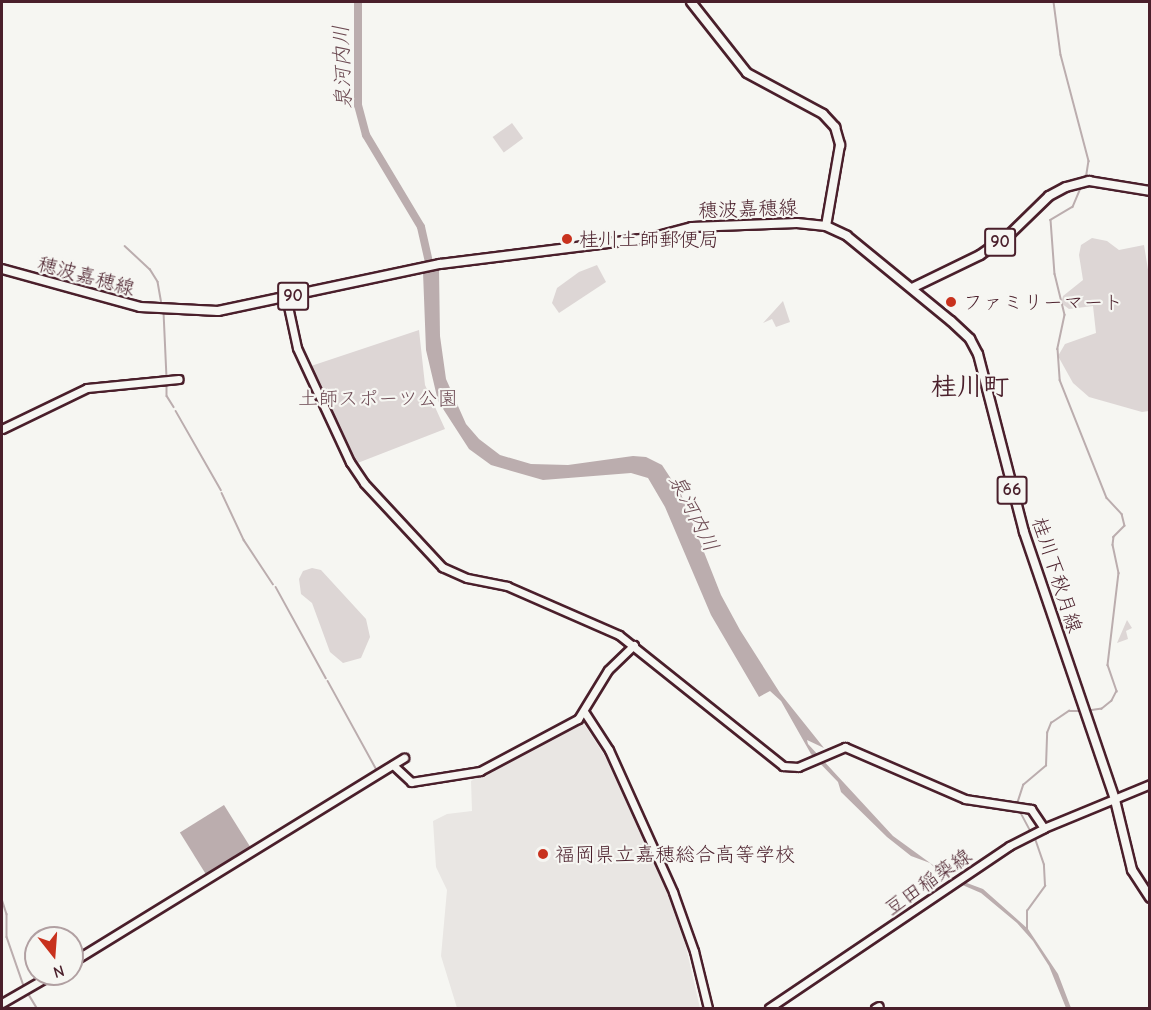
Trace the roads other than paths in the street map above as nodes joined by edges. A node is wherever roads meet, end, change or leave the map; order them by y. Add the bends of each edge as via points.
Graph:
1 (691, 2) edge
2 (1149, 191) edge
3 (826, 226) junction
4 (2, 269) edge
5 (912, 288) junction
6 (286, 297) junction
7 (179, 379) dead end
8 (2, 429) edge
9 (634, 645) junction
10 (585, 713) junction
11 (404, 758) dead end
12 (393, 765) junction
13 (1149, 784) edge
14 (1115, 800) junction
15 (1044, 828) junction
16 (1149, 898) edge
17 (84, 955) edge
18 (31, 986) edge
19 (2, 1003) edge
20 (708, 1008) edge
21 (769, 1008) edge

1 - 3 main road via 747,73 823,114 835,127 840,145
2 - 5 main road, 90 via 1079,183 1049,196 1010,234 980,255
3 - 5 main road, 桂川下秋月線 / 66 via 858,243
3 - 6 main road, 穂波嘉穂線 / 90 via 778,222 692,227 650,238 440,264
4 - 6 main road, 穂波嘉穂線 / 90 via 162,311 218,311
5 - 14 main road, 桂川下秋月線 / 66 via 964,333 978,354 1024,532
6 - 9 street via 297,348 350,462 364,483 435,560 453,574 507,586 612,631
7 - 8 street via 87,388
9 - 10 street via 608,670
9 - 15 street via 780,764 791,768 844,747 941,790 982,802 1025,807 1038,815
10 - 12 street via 465,777 411,782
10 - 20 street via 609,750 673,892 694,951
11 - 12 street
12 - 17 street
13 - 14 street, 豆田稲築線
14 - 15 street, 豆田稲築線
14 - 16 main road, 桂川下秋月線 / 66 via 1132,870
15 - 21 street, 豆田稲築線 via 972,871
18 - 19 street

